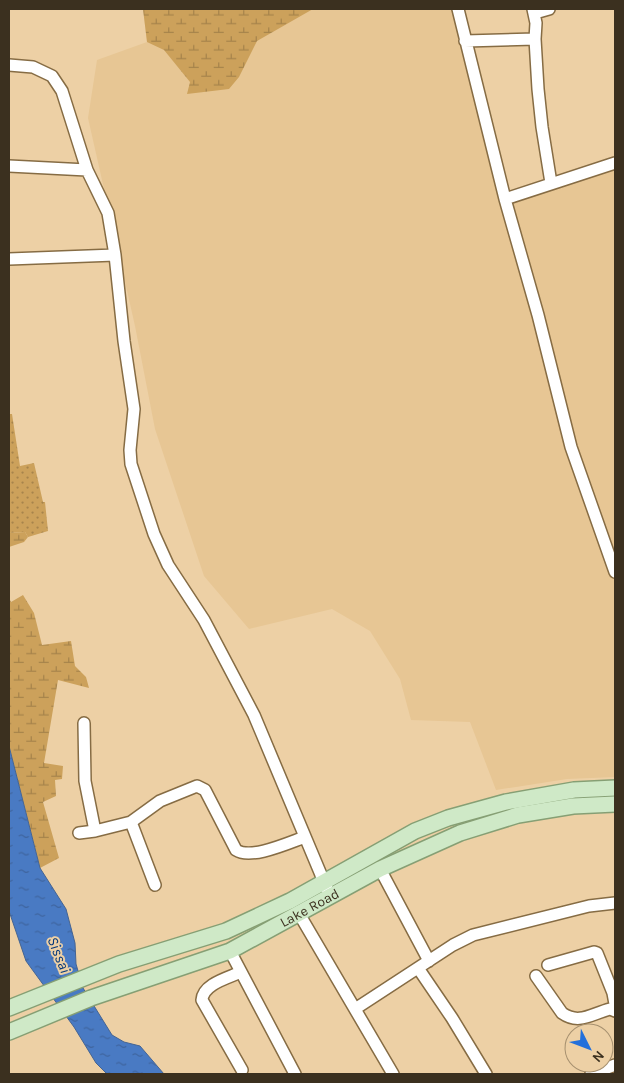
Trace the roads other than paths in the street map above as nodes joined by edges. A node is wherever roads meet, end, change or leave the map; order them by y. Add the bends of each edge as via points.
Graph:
1 (458, 9) edge
2 (549, 9) edge
3 (534, 11) edge
4 (535, 39) junction
5 (465, 41) junction
6 (9, 65) edge
7 (615, 163) edge
8 (9, 166) edge
9 (87, 170) junction
10 (551, 183) junction
11 (505, 199) junction
12 (115, 255) junction
13 (9, 259) edge
14 (615, 572) edge
15 (84, 723) dead end
16 (615, 788) edge
17 (615, 804) edge
18 (131, 822) junction
19 (95, 831) junction
20 (79, 832) dead end
21 (305, 837) junction
22 (380, 869) junction
23 (155, 885) dead end
24 (327, 889) junction
25 (615, 903) edge
26 (298, 912) junction
27 (230, 951) junction
28 (429, 961) junction
29 (548, 965) dead end
30 (418, 968) junction
31 (241, 972) junction
32 (536, 976) dead end
33 (615, 1004) edge
34 (9, 1008) edge
35 (355, 1008) junction
36 (615, 1011) edge
37 (9, 1032) edge
38 (615, 1064) edge
39 (242, 1070) dead end
40 (295, 1074) edge
41 (393, 1074) edge
42 (486, 1074) edge
43 (591, 1074) edge

1 - 5 street
2 - 3 street
3 - 4 street
4 - 5 street
4 - 10 street via 538,90
5 - 11 street
6 - 9 street via 34,67 52,76 62,91
7 - 10 street
8 - 9 street
9 - 12 street via 108,213
10 - 11 street
11 - 14 street via 571,447
12 - 13 street
12 - 21 street via 134,410 131,464 168,565 238,681
15 - 19 street via 85,781
16 - 24 main road, Lake Road via 574,790 506,802 448,818 415,831
17 - 22 main road, Lake Road via 573,806 518,815 460,832
18 - 19 street
18 - 21 street via 160,801 197,786 205,790 236,850 241,853 270,849
18 - 23 street
19 - 20 street
21 - 24 street
22 - 24 main road, Lake Road
22 - 28 street
24 - 26 main road, Lake Road
24 - 34 main road, Lake Road via 290,901 226,931 83,977
25 - 28 street via 589,906 473,935
26 - 27 main road, Lake Road
26 - 35 street
27 - 31 street
27 - 37 main road, Lake Road via 91,998
28 - 30 street
29 - 33 street via 597,953
30 - 35 street
30 - 42 street
31 - 39 street via 207,988 202,1000
31 - 40 street
32 - 36 street via 568,1017 582,1018 610,1008
35 - 41 street
38 - 43 street

